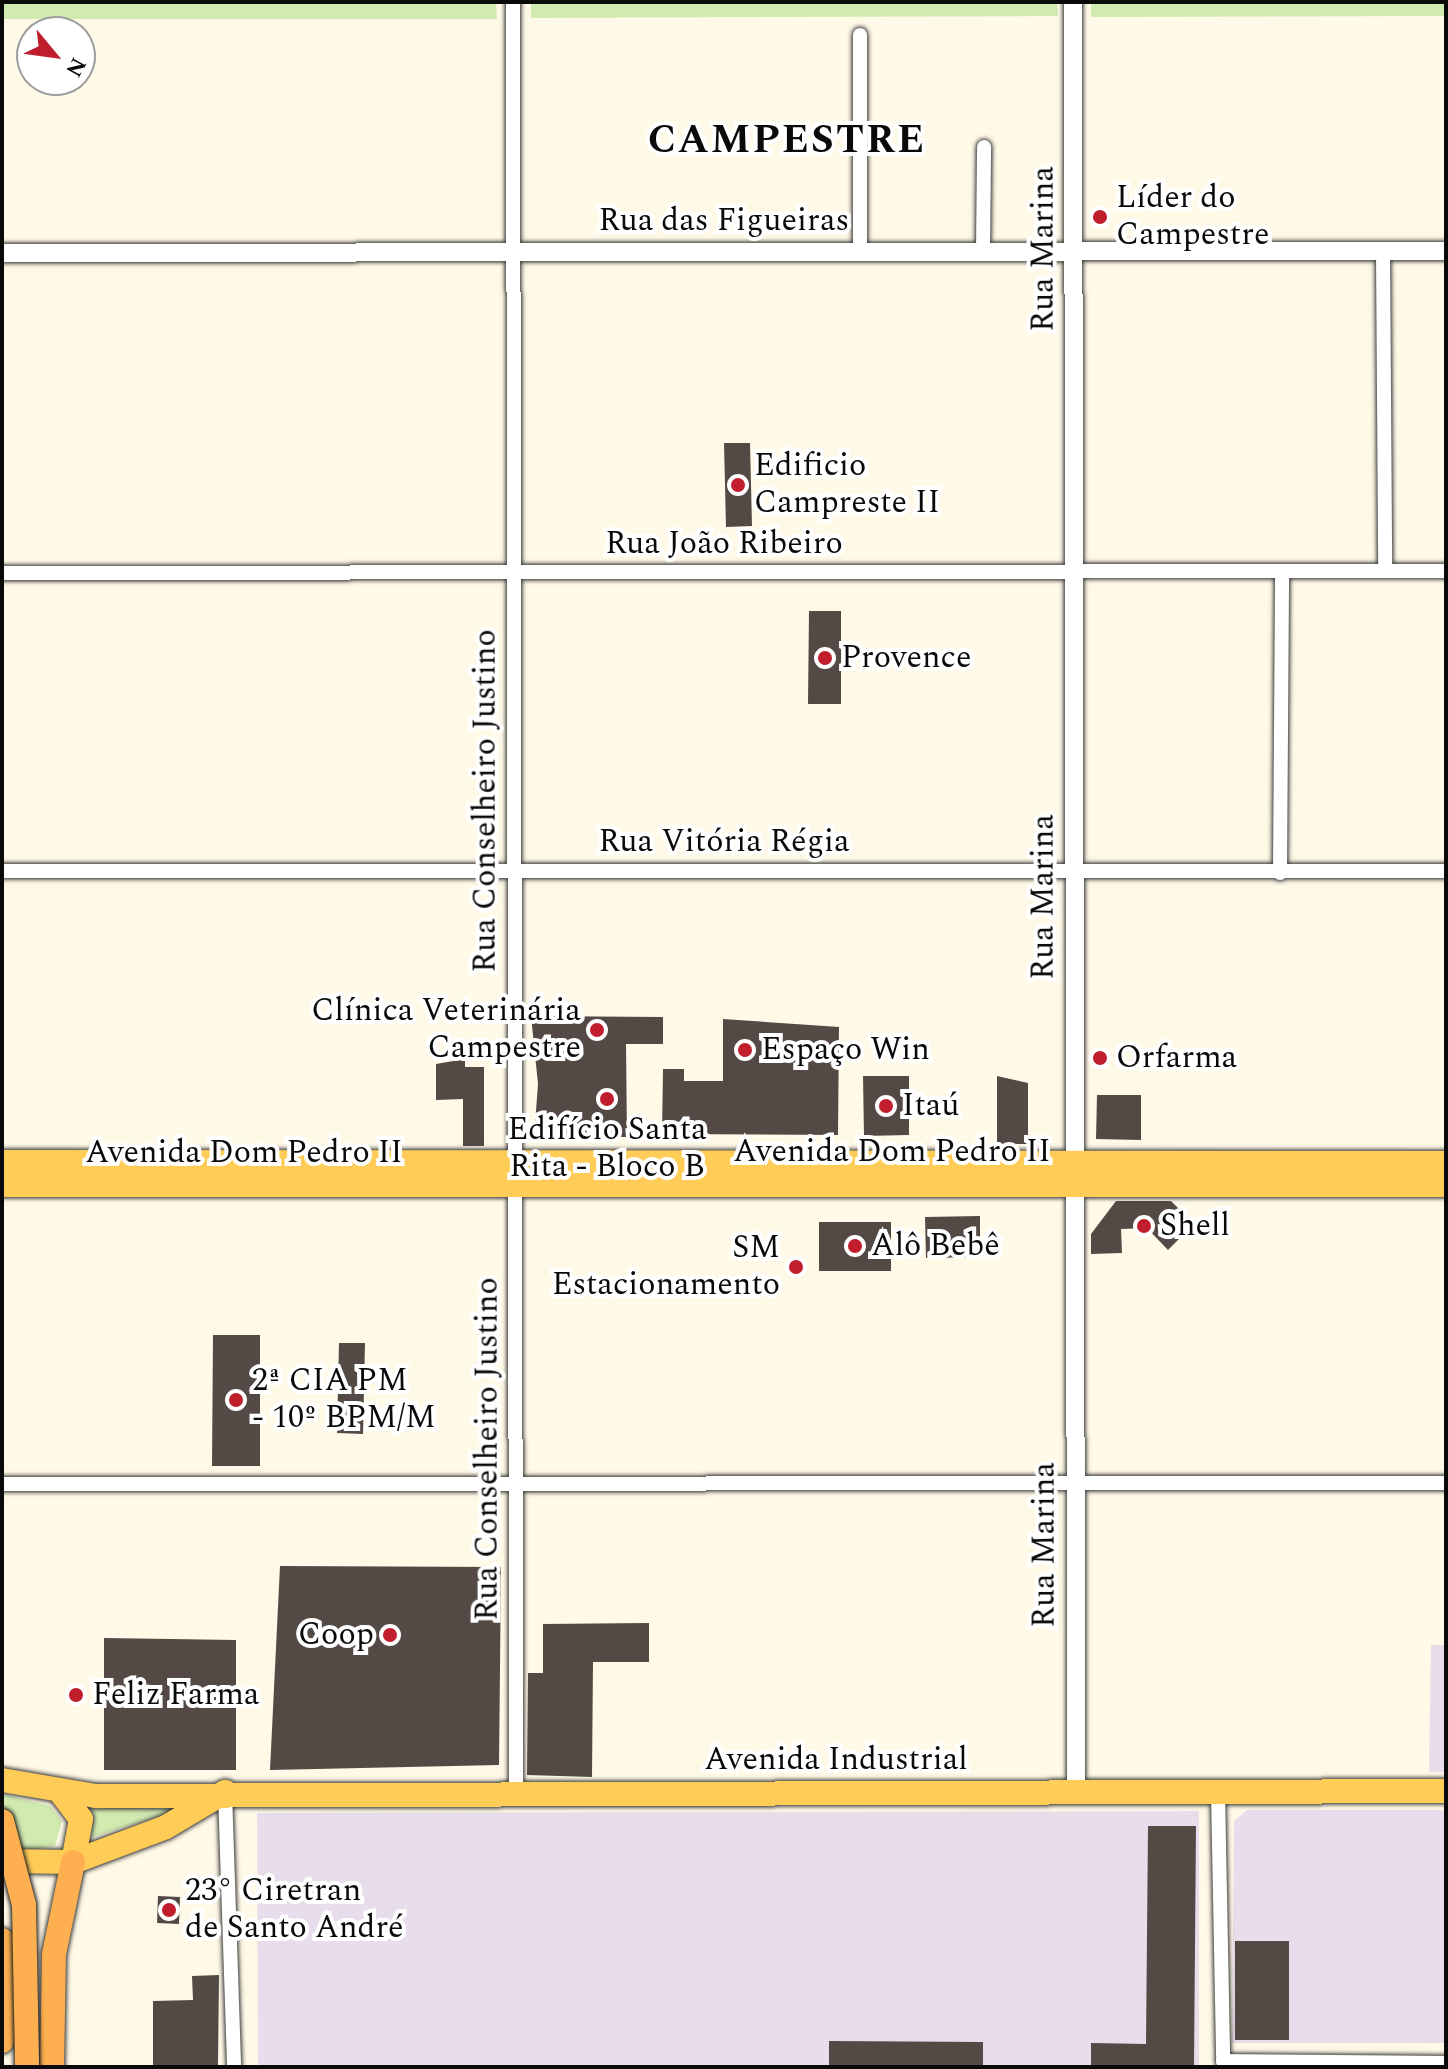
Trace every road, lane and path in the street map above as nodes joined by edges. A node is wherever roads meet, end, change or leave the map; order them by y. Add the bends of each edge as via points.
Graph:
1 (513, 2) edge
2 (1073, 2) edge
3 (860, 35) dead end
4 (984, 147) dead end
5 (983, 250) junction
6 (1074, 250) junction
7 (512, 251) junction
8 (860, 251) junction
9 (1383, 251) junction
10 (1446, 251) edge
11 (2, 253) edge
12 (1072, 571) junction
13 (1282, 571) junction
14 (1385, 571) junction
15 (1446, 571) edge
16 (513, 572) junction
17 (2, 573) edge
18 (514, 870) junction
19 (1074, 870) junction
20 (2, 871) edge
21 (1446, 871) edge
22 (1280, 873) junction
23 (2, 1162) edge
24 (1446, 1163) edge
25 (1075, 1172) junction
26 (514, 1175) junction
27 (2, 1185) edge
28 (1446, 1185) edge
29 (1446, 1483) edge
30 (2, 1484) edge
31 (1075, 1484) junction
32 (516, 1485) junction
33 (2, 1780) edge
34 (1076, 1791) junction
35 (1218, 1791) junction
36 (1446, 1791) edge
37 (225, 1792) junction
38 (516, 1792) junction
39 (62, 1794) junction
40 (2, 1821) edge
41 (2, 1861) edge
42 (73, 1862) junction
43 (2, 1940) edge
44 (2, 2041) edge
45 (1446, 2063) edge
46 (27, 2067) edge
47 (52, 2067) edge
48 (234, 2067) edge

1 - 7 street, Rua Conselheiro Justino
2 - 6 street, Rua Marina
3 - 8 street
4 - 5 street
5 - 6 street, Rua das Figueiras
5 - 8 street, Rua das Figueiras
6 - 9 street, Rua das Figueiras
6 - 12 street, Rua Marina
7 - 8 street, Rua das Figueiras
7 - 11 street, Rua das Figueiras
7 - 16 street, Rua Conselheiro Justino
9 - 10 street, Rua das Figueiras
9 - 14 street
12 - 13 street, Rua João Ribeiro
12 - 16 street, Rua João Ribeiro
12 - 19 street, Rua Marina
13 - 14 street, Rua João Ribeiro
13 - 22 street
14 - 15 street, Rua João Ribeiro
16 - 17 street, Rua João Ribeiro
16 - 18 street, Rua Conselheiro Justino
18 - 19 street, Rua Vitória Régia
18 - 20 street, Rua Vitória Régia
18 - 26 street, Rua Conselheiro Justino
19 - 22 street, Rua Vitória Régia
19 - 25 street, Rua Marina
21 - 22 street, Rua Vitória Régia
23 - 26 main road, Avenida Dom Pedro II
24 - 25 main road, Avenida Dom Pedro II
25 - 26 main road, Avenida Dom Pedro II
25 - 28 main road, Avenida Dom Pedro II
25 - 31 street, Rua Marina
26 - 27 main road, Avenida Dom Pedro II
26 - 32 street, Rua Conselheiro Justino
29 - 31 street
30 - 32 street
31 - 32 street
31 - 34 street, Rua Marina
32 - 38 street, Rua Conselheiro Justino
33 - 39 main road, Avenida Industrial
34 - 35 main road, Avenida Industrial
34 - 38 main road, Avenida Industrial
35 - 36 main road, Avenida Industrial
35 - 45 street via 1223,2061
37 - 38 main road, Avenida Industrial
37 - 39 main road, Avenida Industrial
37 - 42 main road via 189,1817
37 - 48 street
39 - 42 main road via 81,1819
40 - 46 highway, bridge via 24,1905
41 - 42 main road
42 - 47 highway via 51,2004
43 - 44 highway

